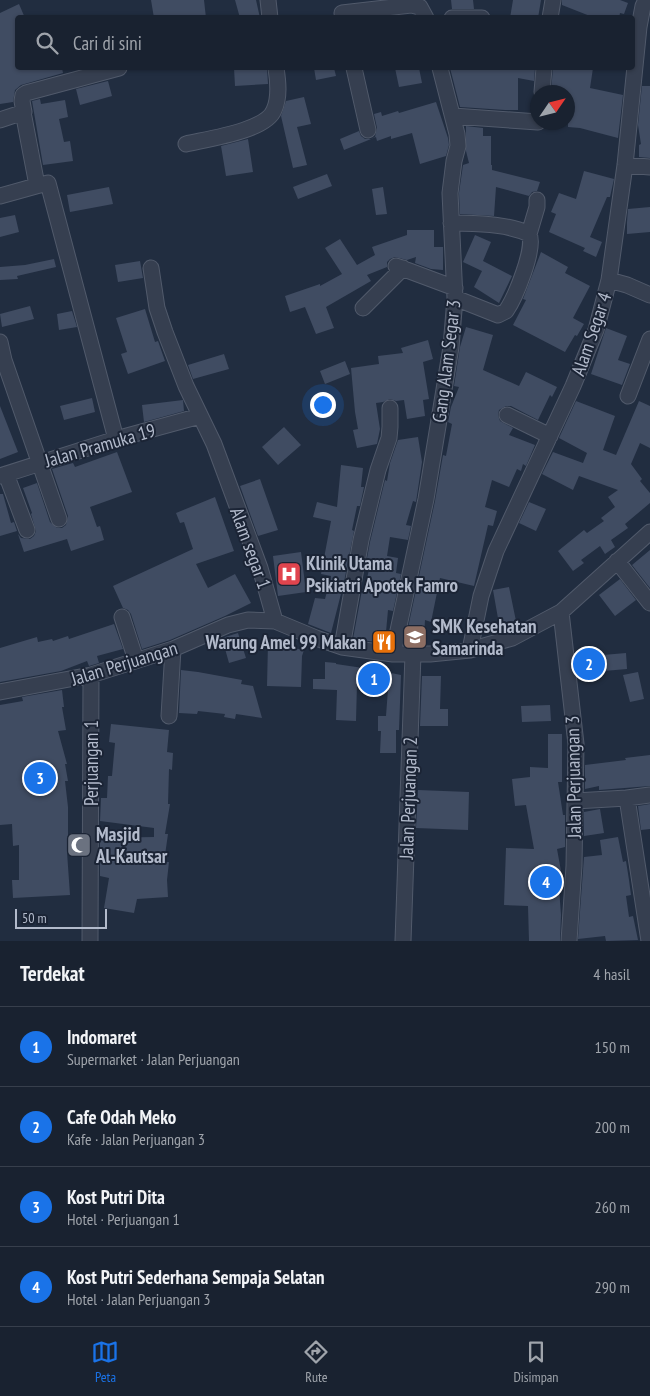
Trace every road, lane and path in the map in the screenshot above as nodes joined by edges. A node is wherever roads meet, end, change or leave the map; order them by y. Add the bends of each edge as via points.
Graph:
1 (268, 0) edge
2 (553, 0) edge
3 (646, 0) edge
4 (270, 15) edge
5 (342, 15) edge
6 (424, 15) edge
7 (550, 15) edge
8 (635, 43) edge
9 (112, 70) edge
10 (276, 70) edge
11 (354, 70) edge
12 (441, 70) edge
13 (544, 70) edge
14 (633, 70) edge
15 (543, 85) edge
16 (23, 112) junction
17 (453, 116) junction
18 (0, 120) edge
19 (530, 121) edge
20 (368, 130) dead end
21 (186, 144) dead end
22 (626, 165) junction
23 (650, 167) edge
24 (42, 185) junction
25 (0, 196) edge
26 (537, 200) dead end
27 (451, 223) junction
28 (529, 234) junction
29 (151, 268) dead end
30 (609, 280) junction
31 (455, 293) junction
32 (650, 295) edge
33 (364, 308) dead end
34 (650, 338) edge
35 (0, 342) edge
36 (628, 396) dead end
37 (390, 408) dead end
38 (507, 415) dead end
39 (200, 416) junction
40 (550, 436) junction
41 (116, 439) junction
42 (39, 463) junction
43 (3, 475) edge
44 (59, 519) dead end
45 (27, 530) dead end
46 (650, 532) edge
47 (616, 561) junction
48 (650, 603) edge
49 (561, 612) junction
50 (122, 617) dead end
51 (275, 621) junction
52 (342, 647) junction
53 (173, 649) junction
54 (470, 650) junction
55 (393, 654) junction
56 (413, 654) junction
57 (136, 660) junction
58 (91, 675) junction
59 (0, 692) edge
60 (169, 716) dead end
61 (650, 795) edge
62 (627, 798) junction
63 (575, 800) junction
64 (90, 941) edge
65 (403, 941) edge
66 (569, 941) edge
67 (648, 941) edge

1 - 4 street
2 - 7 street
3 - 8 street, Alam Segar 4
5 - 6 street via 342,12 411,5 420,7
9 - 16 street via 26,93 23,95
10 - 21 street via 274,110 264,121
11 - 20 street
12 - 17 street, Gang Alam Segar 3
13 - 15 street
14 - 22 street, Alam Segar 4
16 - 18 street
16 - 24 street via 36,180
17 - 19 street
17 - 27 street, Gang Alam Segar 3 via 458,146 450,193
22 - 23 street
22 - 30 street, Alam Segar 4
24 - 25 street
24 - 41 street
26 - 28 street
27 - 28 street via 498,226
27 - 31 street, Gang Alam Segar 3
28 - 31 street via 532,240 527,263 504,313 498,315
29 - 39 street, Alam segar 1 via 157,308
30 - 32 street
30 - 40 street, Alam Segar 4 via 596,330
31 - 33 street via 400,267
31 - 55 street, Gang Alam Segar 3 via 451,347 426,499
34 - 36 street
35 - 42 street
37 - 52 street via 389,438 361,540
38 - 40 street
39 - 41 street, Jalan Pramuka 19
39 - 51 street, Alam segar 1 via 214,444 260,568
40 - 54 street, Alam Segar 4 via 496,551 481,596
41 - 42 street, Jalan Pramuka 19
42 - 43 street, Jalan Pramuka 19
42 - 44 street
43 - 45 street
46 - 47 street, Jalan Perjuangan
47 - 48 street
47 - 49 street, Jalan Perjuangan
49 - 54 street, Jalan Perjuangan via 512,638
49 - 63 street, Jalan Perjuangan 3 via 576,744
50 - 57 street
51 - 52 street, Jalan Perjuangan
51 - 53 street, Jalan Perjuangan via 240,621
52 - 55 street, Jalan Perjuangan
53 - 57 street, Jalan Perjuangan
53 - 60 street
54 - 56 street, Jalan Perjuangan
55 - 56 street, Jalan Perjuangan
56 - 65 street, Jalan Perjuangan 2
57 - 58 street, Jalan Perjuangan
58 - 59 street, Jalan Perjuangan
58 - 64 street, Perjuangan 1
61 - 62 street
62 - 63 street
62 - 67 street
63 - 66 street, Jalan Perjuangan 3

